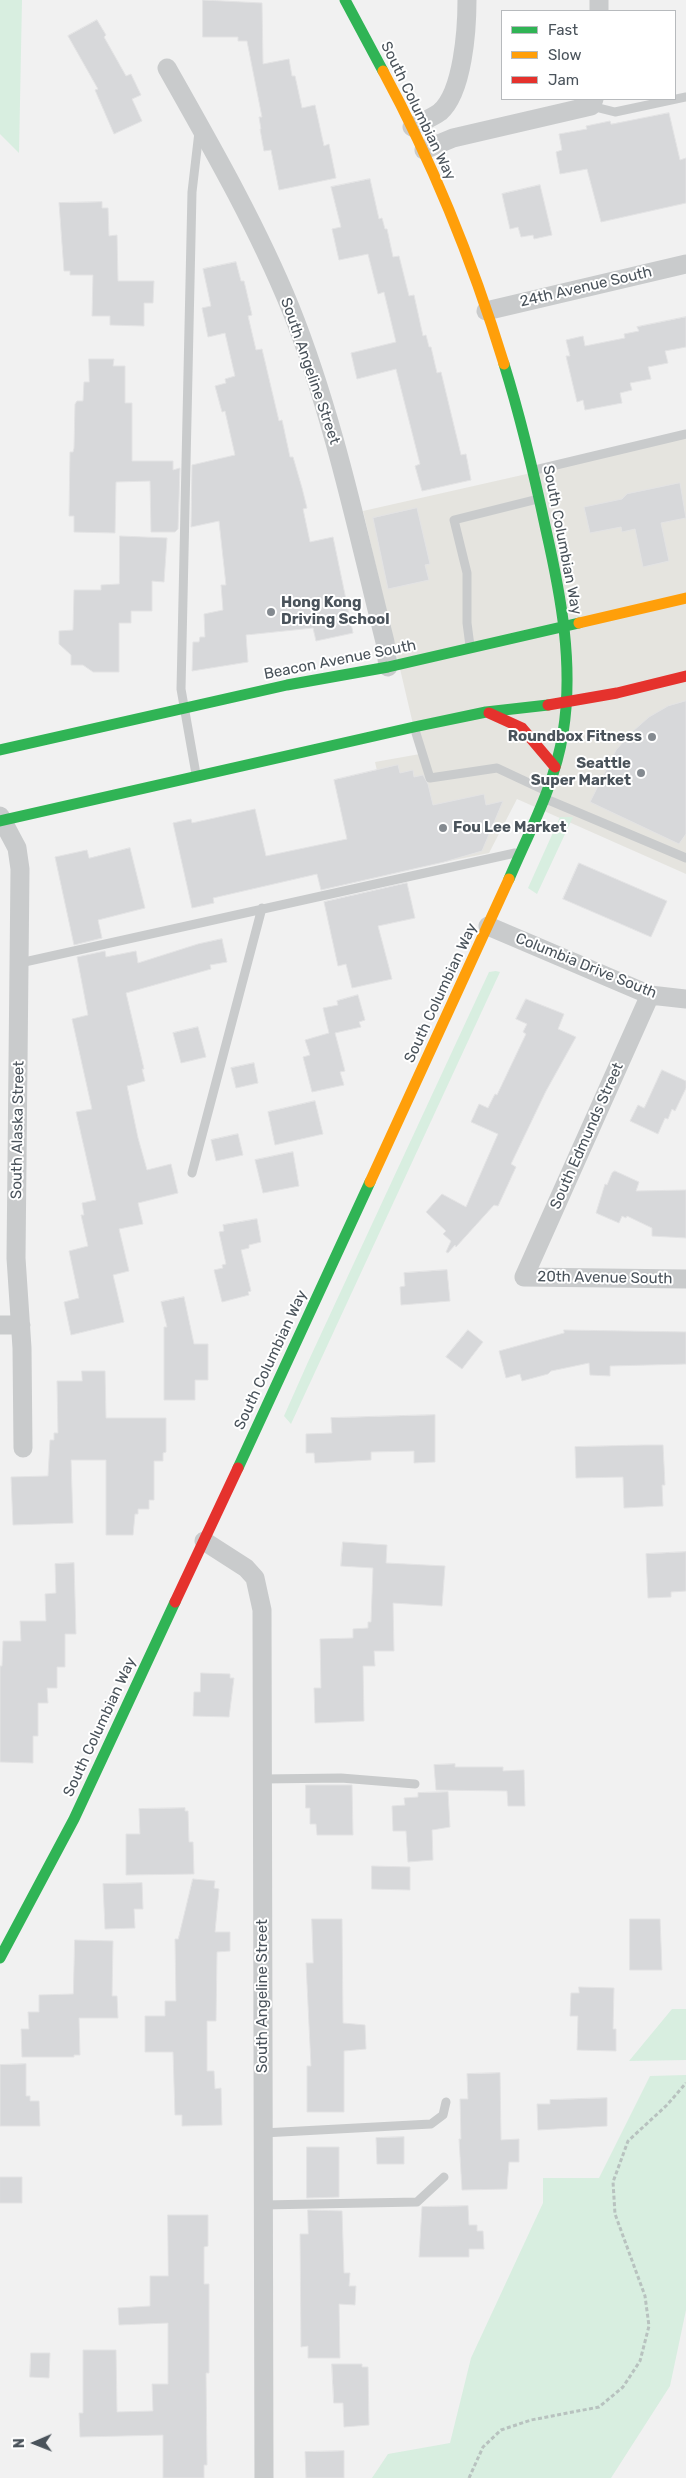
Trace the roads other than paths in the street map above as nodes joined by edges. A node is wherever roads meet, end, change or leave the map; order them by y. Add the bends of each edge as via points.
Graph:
1 (345, 0) edge
2 (467, 0) edge
3 (166, 68) dead end
4 (668, 100) edge
5 (592, 102) edge
6 (200, 124) junction
7 (412, 127) junction
8 (424, 150) junction
9 (686, 264) edge
10 (486, 311) junction
11 (686, 434) edge
12 (533, 470) junction
13 (540, 499) junction
14 (686, 598) edge
15 (563, 626) junction
16 (471, 648) junction
17 (388, 667) junction
18 (686, 676) edge
19 (565, 702) junction
20 (183, 708) junction
21 (486, 712) junction
22 (414, 727) junction
23 (0, 750) edge
24 (555, 767) junction
25 (197, 777) junction
26 (545, 795) junction
27 (1, 820) edge
28 (520, 852) junction
29 (686, 858) edge
30 (262, 908) junction
31 (488, 926) junction
32 (20, 963) junction
33 (650, 995) junction
34 (686, 999) edge
35 (192, 1173) dead end
36 (524, 1277) joint
37 (686, 1279) edge
38 (0, 1325) edge
39 (21, 1325) junction
40 (23, 1448) dead end
41 (204, 1541) junction
42 (264, 1779) junction
43 (415, 1784) dead end
44 (0, 1958) edge
45 (446, 2102) dead end
46 (263, 2133) junction
47 (444, 2177) dead end
48 (263, 2205) junction
49 (264, 2478) edge

1 - 7 main road, South Columbian Way
2 - 7 street via 467,27 451,93 441,111
3 - 6 street, South Angeline Street
4 - 5 lane via 615,112
5 - 8 street via 453,138
6 - 17 street, South Angeline Street via 258,237 290,307 309,359 328,418 376,605
6 - 20 lane via 192,192
7 - 8 main road, South Columbian Way
8 - 10 main road, South Columbian Way
9 - 10 street, 24th Avenue South
10 - 12 main road, South Columbian Way
11 - 12 lane
12 - 13 main road, South Columbian Way
13 - 15 main road, South Columbian Way
13 - 16 lane via 454,520 467,573 467,624
14 - 15 main road, Beacon Avenue South
15 - 16 main road, Beacon Avenue South
15 - 19 main road, South Columbian Way
16 - 17 main road, Beacon Avenue South
17 - 20 main road, Beacon Avenue South
18 - 19 main road
19 - 21 main road
19 - 24 main road, South Columbian Way
20 - 23 main road, Beacon Avenue South
20 - 25 lane
21 - 22 main road
21 - 24 main road via 522,728
22 - 25 main road
22 - 26 lane via 430,778 497,768
24 - 26 main road, South Columbian Way
25 - 27 main road
26 - 28 main road, South Columbian Way
26 - 29 lane
27 - 32 street, South Alaska Street via 17,848 20,869
28 - 30 lane
28 - 31 main road, South Columbian Way
30 - 32 lane
30 - 35 lane
31 - 33 street, Columbia Drive South
31 - 41 main road, South Columbian Way
32 - 39 street, South Alaska Street via 16,1258
33 - 34 street, Columbia Drive South
33 - 36 street, South Edmunds Street
36 - 37 street, 20th Avenue South
38 - 39 street
39 - 40 street, South Alaska Street
41 - 42 street, South Angeline Street via 246,1568 255,1578 259,1593 262,1610
41 - 44 main road, South Columbian Way via 74,1819
42 - 43 lane via 342,1778
42 - 46 street, South Angeline Street
45 - 46 lane via 443,2115 431,2124
46 - 48 street, South Angeline Street
47 - 48 lane via 417,2202
48 - 49 street, South Angeline Street

